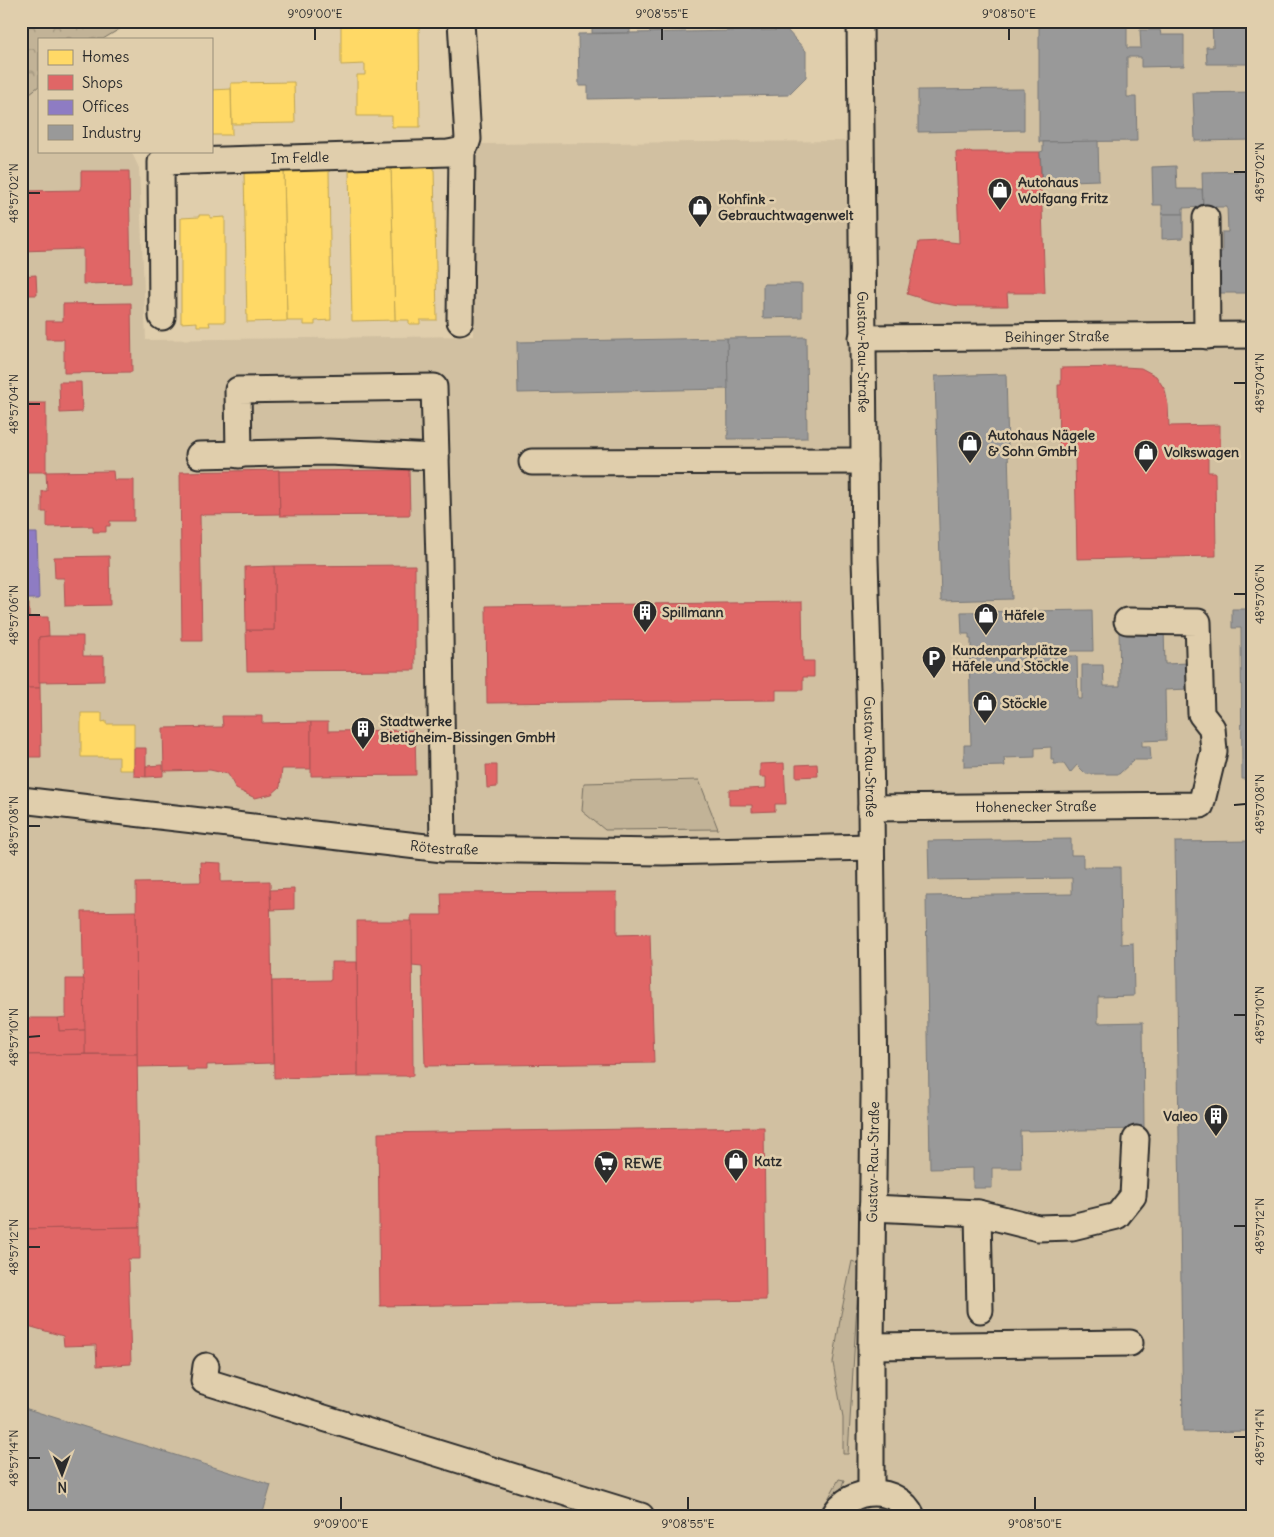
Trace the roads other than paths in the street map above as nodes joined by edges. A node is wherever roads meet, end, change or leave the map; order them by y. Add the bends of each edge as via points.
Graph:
1 (461, 21) edge
2 (860, 21) edge
3 (462, 150) junction
4 (1206, 218) dead end
5 (162, 317) dead end
6 (460, 321) dead end
7 (1253, 335) edge
8 (1207, 336) junction
9 (862, 338) junction
10 (198, 455) dead end
11 (239, 455) junction
12 (436, 457) junction
13 (864, 461) junction
14 (532, 462) dead end
15 (1127, 620) dead end
16 (21, 800) edge
17 (871, 808) junction
18 (871, 847) junction
19 (443, 849) junction
20 (1136, 1140) dead end
21 (872, 1208) junction
22 (978, 1213) junction
23 (980, 1310) dead end
24 (1130, 1343) dead end
25 (870, 1346) junction
26 (206, 1366) dead end
27 (871, 1492) junction
28 (641, 1516) edge
29 (834, 1516) edge
30 (912, 1516) edge

1 - 3 street via 468,139
2 - 9 street, Gustav-Rau-Straße
3 - 5 street, Im Feldle via 161,162
3 - 6 street
4 - 8 street
7 - 8 street, Beihinger Straße
8 - 9 street, Beihinger Straße
9 - 13 street, Gustav-Rau-Straße
10 - 11 street
11 - 12 street via 328,452
11 - 12 street via 238,390 434,387
12 - 19 street
13 - 14 street
13 - 17 street, Gustav-Rau-Straße
15 - 17 street, Hohenecker Straße via 1198,622 1201,714 1212,728 1214,751 1201,805
16 - 19 street, Rötestraße
17 - 18 street, Gustav-Rau-Straße
18 - 19 street, Rötestraße via 663,852
18 - 21 street, Gustav-Rau-Straße
20 - 22 street via 1133,1196 1117,1216 1072,1228 1038,1228
21 - 22 street
21 - 25 street, Gustav-Rau-Straße
22 - 23 street
24 - 25 street
25 - 27 street, Gustav-Rau-Straße
26 - 28 street via 204,1382
27 - 29 street via 846,1502
27 - 30 street via 886,1494 900,1501

